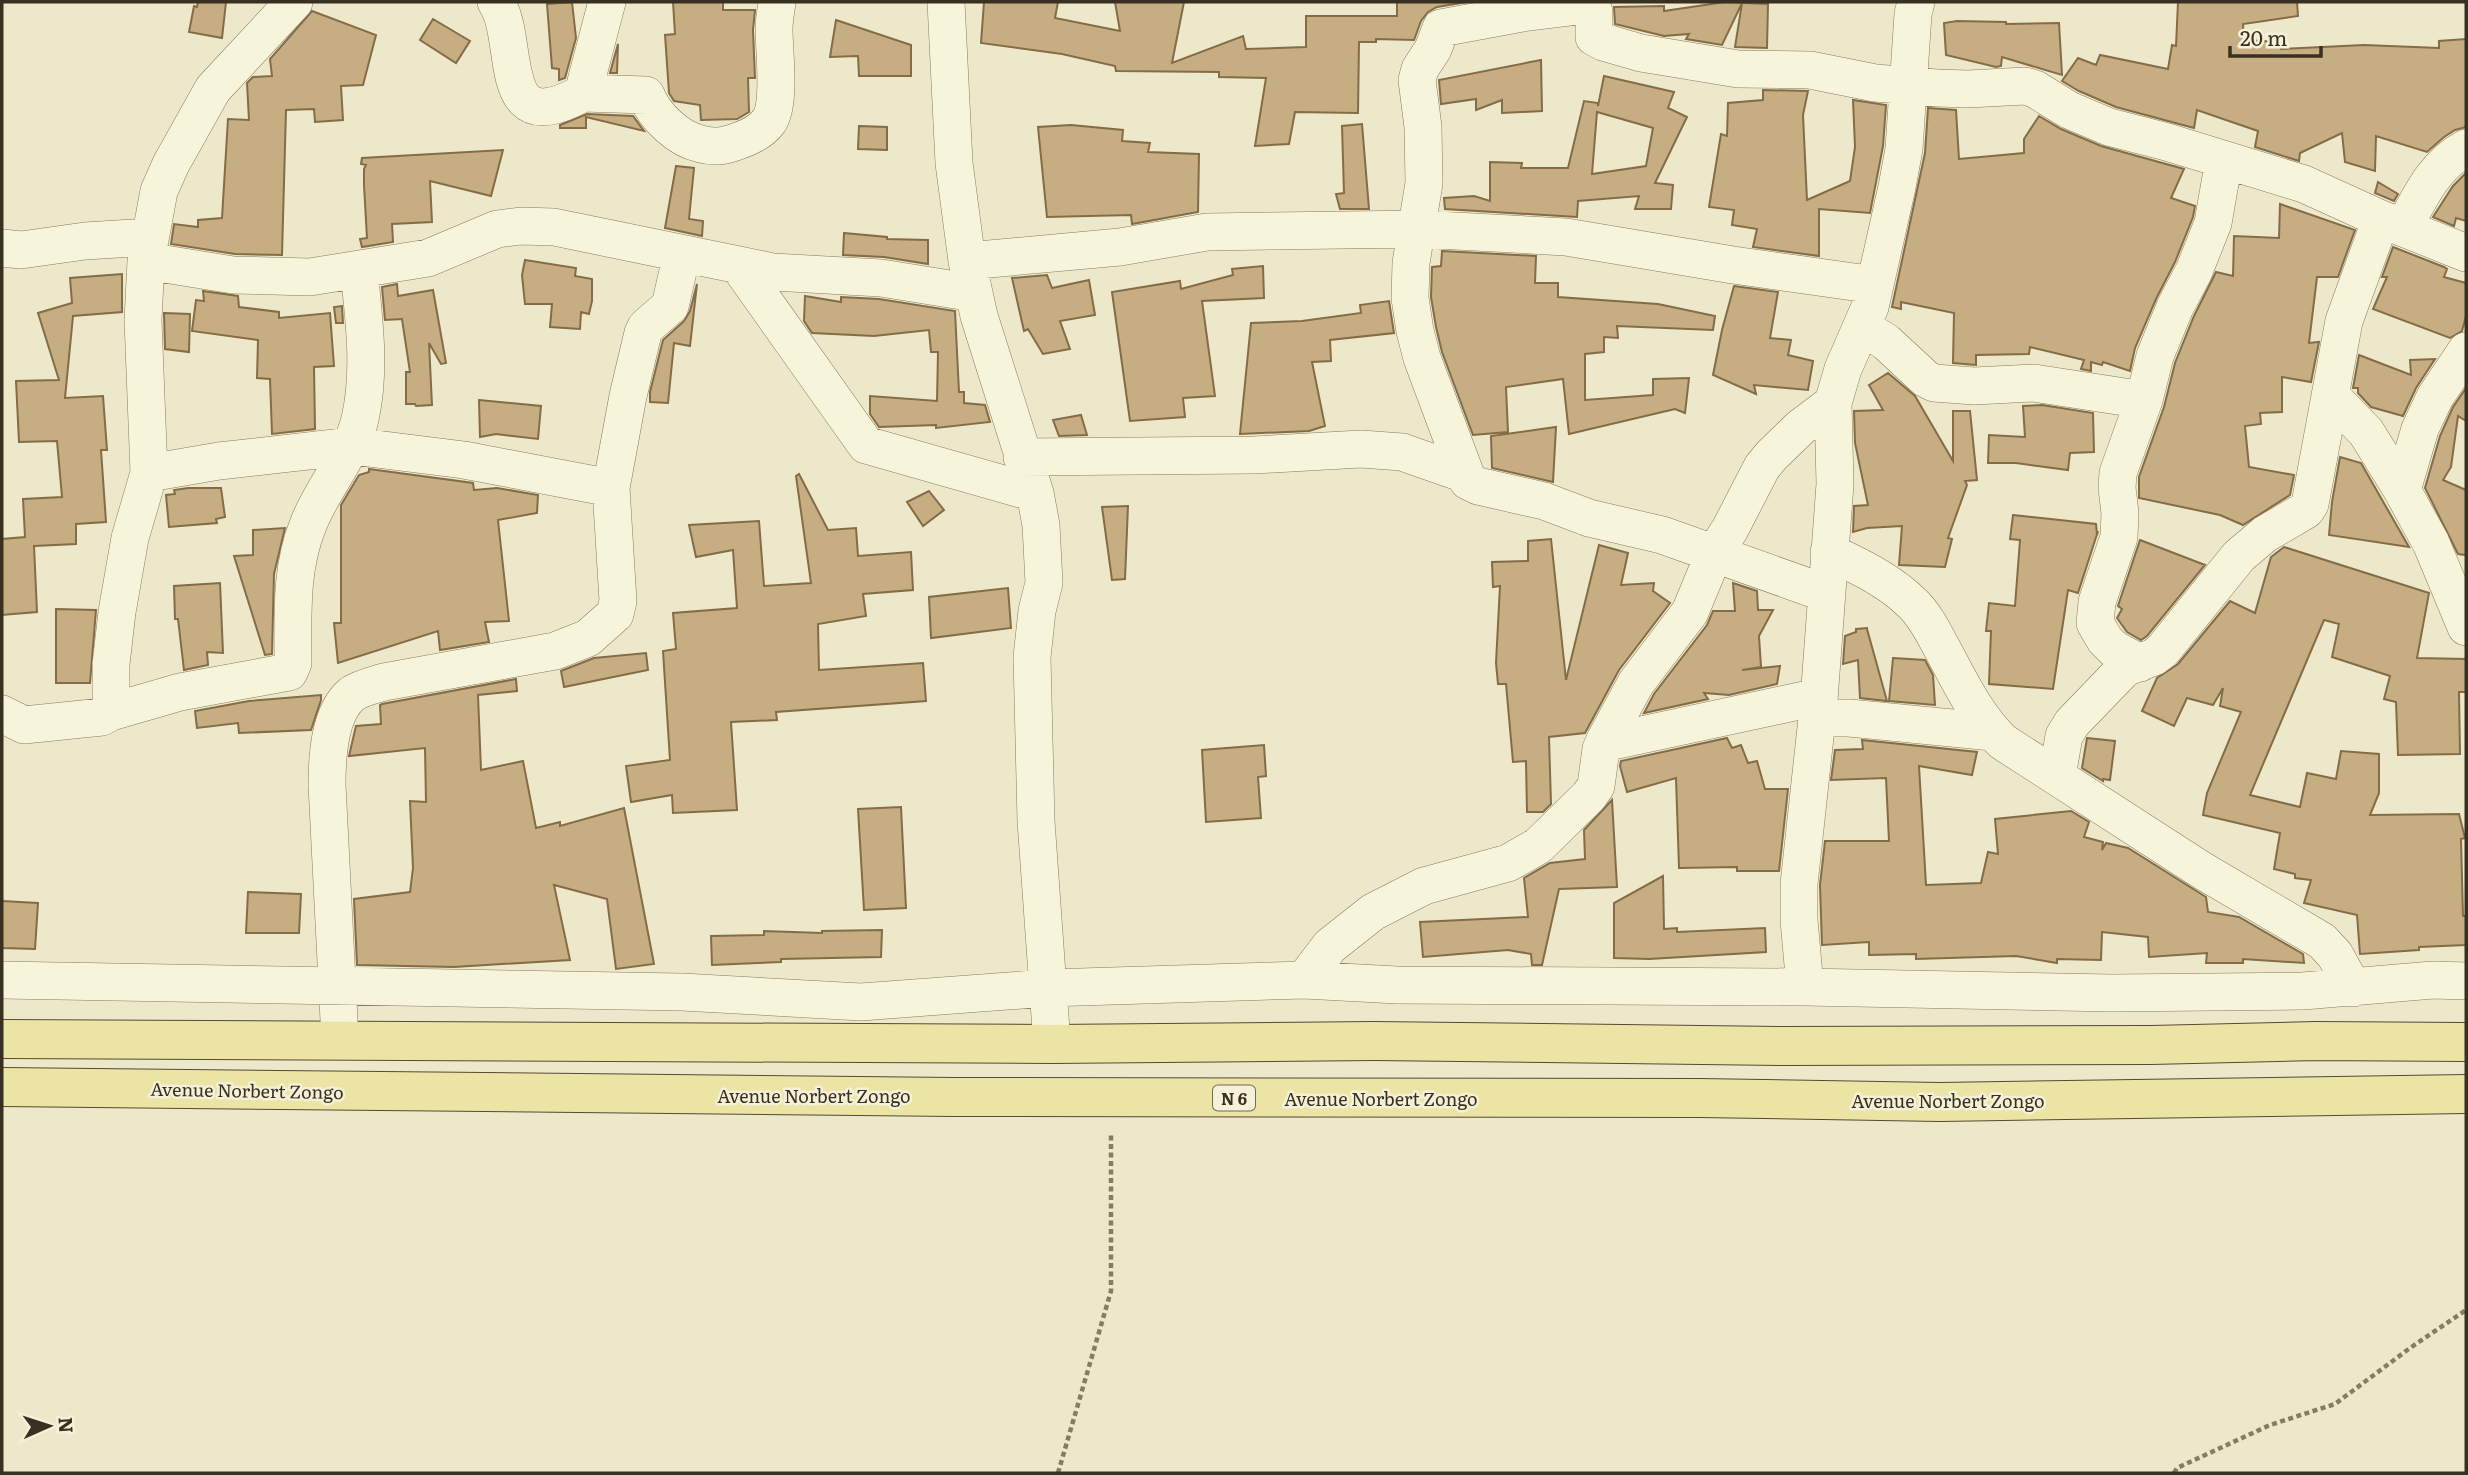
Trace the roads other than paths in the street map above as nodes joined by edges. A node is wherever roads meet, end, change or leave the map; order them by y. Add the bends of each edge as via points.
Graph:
1 (294, 2) edge
2 (496, 2) edge
3 (607, 2) edge
4 (778, 2) edge
5 (946, 2) edge
6 (1916, 2) edge
7 (1522, 8) edge
8 (1909, 86) junction
9 (583, 93) junction
10 (2466, 148) edge
11 (2224, 160) junction
12 (2393, 223) junction
13 (1418, 229) junction
14 (2, 248) edge
15 (147, 249) junction
16 (2466, 253) edge
17 (682, 254) junction
18 (740, 266) junction
19 (359, 270) junction
20 (971, 277) junction
21 (1875, 285) junction
22 (1862, 327) junction
23 (2466, 351) edge
24 (2330, 395) junction
25 (2144, 400) junction
26 (1833, 403) junction
27 (352, 446) junction
28 (1022, 457) junction
29 (149, 473) junction
30 (1465, 474) junction
31 (611, 488) junction
32 (2402, 490) junction
33 (1035, 493) junction
34 (1829, 552) junction
35 (1714, 554) junction
36 (1825, 593) junction
37 (2466, 627) edge
38 (2140, 663) junction
39 (1818, 709) junction
40 (111, 712) junction
41 (2, 713) edge
42 (1993, 732) junction
43 (1604, 743) junction
44 (2057, 776) junction
45 (2, 980) edge
46 (1304, 980) junction
47 (2466, 981) edge
48 (337, 985) junction
49 (1805, 987) junction
50 (1048, 988) junction
51 (2353, 988) junction
52 (2, 1039) edge
53 (340, 1040) junction
54 (2466, 1042) edge
55 (1052, 1044) junction
56 (2, 1087) edge
57 (2466, 1094) edge

1 - 15 street via 214,89 159,191
2 - 9 street via 505,19 510,69 523,99 564,104
3 - 9 street
4 - 9 street via 775,103 771,119 759,132 723,147 697,144 666,123 646,95
5 - 20 street via 954,163
6 - 8 street
7 - 8 street via 1587,5 1594,12 1594,37 1620,48 1738,69 1810,70
7 - 13 street via 1442,28 1420,69 1424,183
8 - 11 street via 2025,86 2109,127
8 - 21 street via 1904,149
10 - 12 street via 2445,162
11 - 12 street via 2304,184
11 - 25 street via 2213,223 2155,356
12 - 16 street
12 - 24 street via 2346,313
13 - 20 street via 1207,232
13 - 21 street via 1566,237
13 - 30 street via 1410,277 1415,331
14 - 15 street via 20,250 85,241
15 - 19 street via 233,275 310,277
15 - 29 street via 143,320
17 - 18 street
17 - 19 street via 554,227 522,226 496,229 428,258
17 - 31 street via 670,306 643,333
18 - 20 street via 881,278
18 - 33 street via 866,445
19 - 27 street via 367,379
20 - 28 street
21 - 22 street
22 - 25 street via 1934,383 2034,383
22 - 26 street
23 - 32 street via 2430,407
24 - 32 street via 2366,432
24 - 38 street via 2306,510 2239,556 2162,651
25 - 38 street via 2118,472 2119,537 2097,602 2095,623 2115,649
26 - 34 street via 1835,470
26 - 35 street via 1772,455
27 - 29 street
27 - 31 street via 464,460
27 - 40 street via 307,526 295,568 289,672 180,692
28 - 30 street via 1361,449 1402,452
28 - 33 street
29 - 40 street via 130,538 113,636
30 - 35 street via 1478,486 1662,535
31 - 48 street via 618,600 609,621 588,638 546,653 365,688 353,693 339,713 328,751 327,785
32 - 37 street via 2431,543
33 - 50 street via 1045,566 1032,657 1036,821
34 - 36 street
34 - 42 street via 1876,576 1912,602
35 - 36 street
35 - 43 street via 1690,611 1636,684
36 - 39 street
38 - 44 street via 2124,668 2072,723 2064,736
39 - 42 street via 1849,718
39 - 43 street via 1804,700
39 - 49 street via 1799,884
40 - 41 street via 102,717 24,726
42 - 44 street
43 - 46 street via 1593,792 1538,846 1507,863 1424,886 1373,912 1330,946
44 - 51 street via 2322,941
45 - 48 street
46 - 49 street via 1397,985
46 - 50 street
47 - 51 street
48 - 50 street via 682,992 861,1002
48 - 53 street
49 - 51 street via 2112,993
50 - 55 street
52 - 53 main road
53 - 55 main road
54 - 55 main road
56 - 57 main road, Avenue Norbert Zongo / N 6 via 1940,1102

